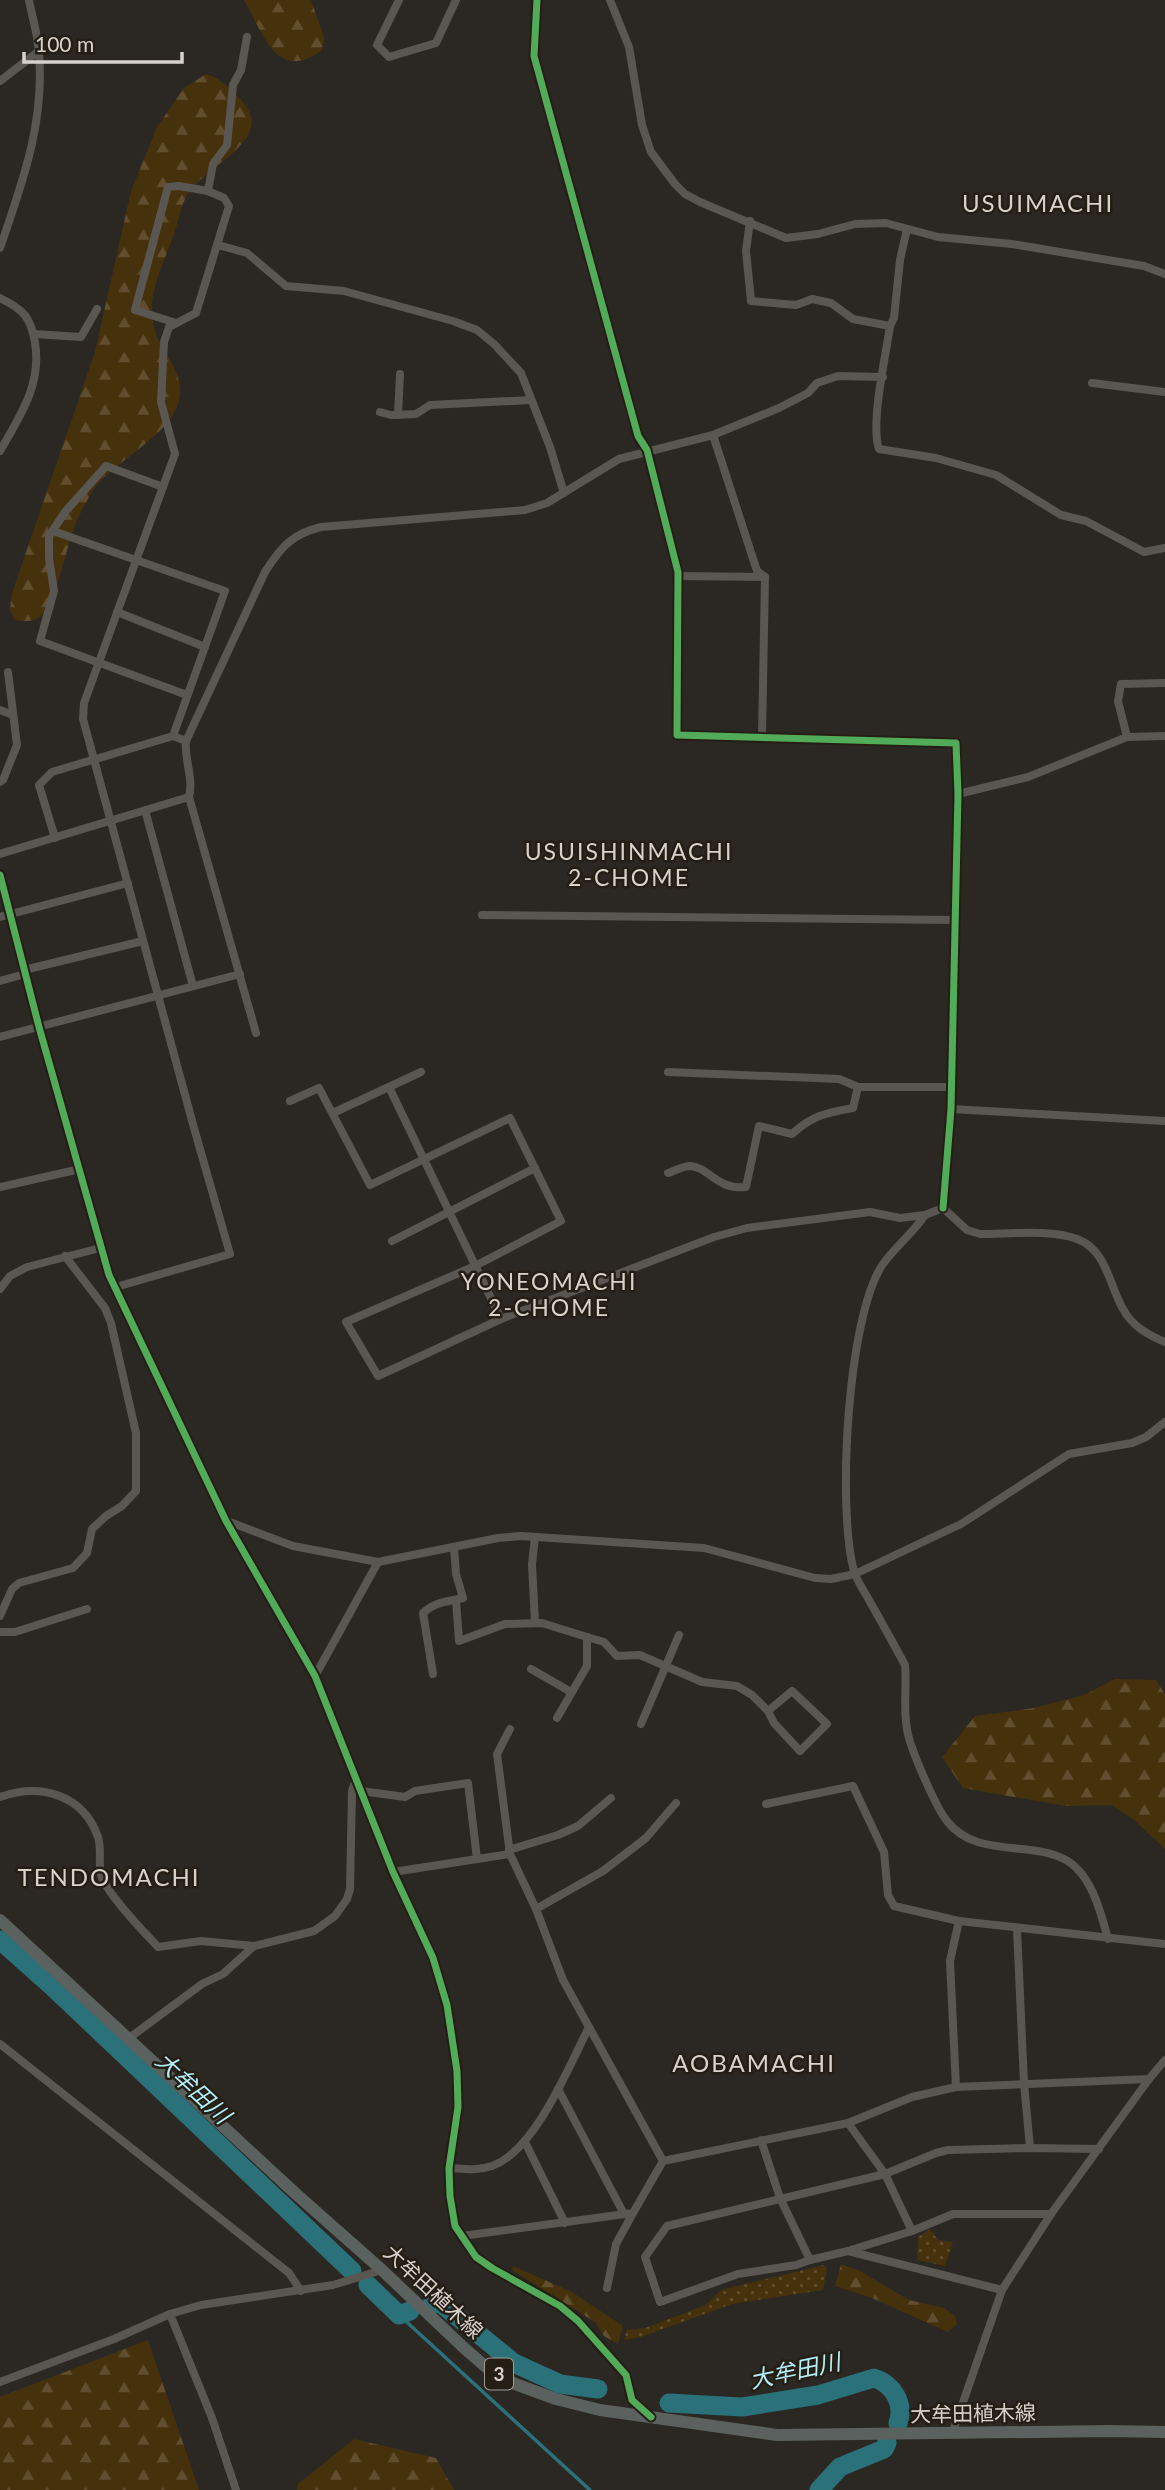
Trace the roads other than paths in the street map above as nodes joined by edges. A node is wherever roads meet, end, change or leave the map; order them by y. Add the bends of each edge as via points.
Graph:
1 (29, 0) edge
2 (399, 0) edge
3 (456, 0) edge
4 (537, 0) edge
5 (610, 0) edge
6 (247, 37) dead end
7 (39, 51) junction
8 (0, 81) edge
9 (208, 191) junction
10 (750, 221) junction
11 (907, 229) junction
12 (218, 245) junction
13 (0, 248) edge
14 (1165, 274) edge
15 (0, 298) edge
16 (97, 309) dead end
17 (177, 323) junction
18 (890, 326) junction
19 (34, 334) junction
20 (400, 374) dead end
21 (883, 377) junction
22 (1091, 383) dead end
23 (1165, 392) edge
24 (531, 400) junction
25 (380, 412) dead end
26 (398, 415) junction
27 (713, 435) junction
28 (0, 450) edge
29 (646, 450) junction
30 (163, 486) junction
31 (564, 493) junction
32 (53, 531) junction
33 (1165, 548) edge
34 (136, 560) junction
35 (678, 576) junction
36 (765, 578) junction
37 (117, 612) junction
38 (205, 647) junction
39 (99, 663) junction
40 (8, 672) dead end
41 (1165, 683) edge
42 (187, 695) junction
43 (0, 710) edge
44 (13, 715) junction
45 (173, 736) junction
46 (1165, 736) edge
47 (762, 737) junction
48 (1127, 737) junction
49 (187, 741) junction
50 (94, 760) junction
51 (0, 782) edge
52 (958, 794) junction
53 (189, 797) junction
54 (145, 810) junction
55 (112, 821) junction
56 (55, 838) junction
57 (0, 854) edge
58 (0, 875) edge
59 (128, 883) junction
60 (10, 914) junction
61 (482, 915) dead end
62 (0, 917) edge
63 (954, 920) junction
64 (143, 941) junction
65 (25, 972) junction
66 (240, 974) junction
67 (0, 981) edge
68 (193, 986) junction
69 (158, 996) junction
70 (39, 1027) junction
71 (256, 1033) dead end
72 (0, 1037) edge
73 (421, 1072) dead end
74 (668, 1072) dead end
75 (389, 1087) junction
76 (858, 1087) junction
77 (951, 1087) junction
78 (290, 1101) dead end
79 (951, 1110) junction
80 (332, 1112) junction
81 (1165, 1121) edge
82 (425, 1159) junction
83 (535, 1168) junction
84 (80, 1169) junction
85 (668, 1172) dead end
86 (0, 1187) edge
87 (943, 1208) junction
88 (450, 1212) junction
89 (925, 1215) junction
90 (392, 1241) dead end
91 (100, 1248) junction
92 (65, 1256) junction
93 (475, 1266) junction
94 (116, 1287) junction
95 (0, 1289) edge
96 (501, 1319) junction
97 (1165, 1342) edge
98 (1165, 1422) edge
99 (226, 1521) junction
100 (535, 1537) junction
101 (454, 1547) junction
102 (379, 1562) junction
103 (855, 1574) junction
104 (456, 1600) junction
105 (87, 1609) dead end
106 (0, 1616) edge
107 (535, 1623) junction
108 (0, 1632) edge
109 (679, 1635) dead end
110 (587, 1637) junction
111 (665, 1666) junction
112 (531, 1669) dead end
113 (433, 1674) dead end
114 (315, 1676) junction
115 (571, 1692) junction
116 (768, 1711) junction
117 (557, 1718) dead end
118 (641, 1724) dead end
119 (510, 1729) dead end
120 (356, 1779) junction
121 (361, 1791) junction
122 (0, 1797) edge
123 (611, 1798) dead end
124 (676, 1803) dead end
125 (766, 1804) dead end
126 (509, 1852) junction
127 (477, 1859) junction
128 (393, 1872) junction
129 (536, 1909) junction
130 (0, 1920) edge
131 (959, 1921) junction
132 (1017, 1929) junction
133 (1108, 1939) junction
134 (1165, 1944) edge
135 (254, 1946) junction
136 (589, 2027) junction
137 (128, 2039) junction
138 (0, 2044) edge
139 (1165, 2060) edge
140 (1149, 2079) junction
141 (1024, 2083) junction
142 (956, 2087) junction
143 (558, 2089) junction
144 (848, 2123) junction
145 (761, 2140) junction
146 (525, 2141) junction
147 (1030, 2148) junction
148 (1099, 2149) junction
149 (663, 2161) junction
150 (449, 2168) junction
151 (885, 2174) junction
152 (780, 2198) junction
153 (629, 2213) junction
154 (1051, 2214) junction
155 (565, 2223) junction
156 (912, 2231) junction
157 (463, 2236) junction
158 (848, 2251) junction
159 (810, 2260) junction
160 (382, 2270) junction
161 (607, 2288) dead end
162 (1002, 2290) junction
163 (301, 2291) junction
164 (170, 2314) junction
165 (0, 2382) edge
166 (651, 2417) junction
167 (1165, 2432) edge
168 (952, 2434) junction
169 (236, 2490) edge

1 - 7 street
2 - 3 street via 377,46 389,57 436,43
4 - 29 street via 534,56 638,436
5 - 10 street via 629,47 651,152 685,194
6 - 9 street via 233,85 227,145 213,164
7 - 8 street
7 - 13 street via 40,92 33,146
9 - 12 street via 224,198 229,206
9 - 17 street via 168,187 135,310
10 - 11 street via 786,238 855,224 886,223
10 - 18 street via 746,251 751,301 796,305 813,299 831,303 853,319
11 - 14 street via 1144,266
11 - 18 street
12 - 17 street via 196,313
12 - 24 street via 247,253 286,286 344,291 477,330 521,373
15 - 19 street via 27,316
16 - 19 street via 81,337
17 - 30 street via 169,327 164,342 161,402 175,454
18 - 21 street
19 - 28 street via 38,358 35,384
20 - 26 street
21 - 27 street via 838,376 817,383 779,408
21 - 33 street via 875,438 879,449 936,458 996,475 1061,515 1086,521 1144,552
22 - 23 street
24 - 26 street via 430,405 416,414
24 - 31 street
25 - 26 street
27 - 29 street
27 - 36 street via 757,571
29 - 31 street via 619,458
29 - 35 street
30 - 32 street via 106,466
30 - 34 street
31 - 49 street via 525,510 321,527 292,538 265,572
32 - 34 street
32 - 39 street via 49,558 54,591 40,641
34 - 37 street
34 - 38 street via 225,591
35 - 36 street
35 - 47 street via 677,734
36 - 47 street
37 - 38 street
37 - 39 street
38 - 42 street
39 - 42 street
39 - 50 street via 83,719
40 - 44 street
41 - 48 street via 1121,684 1118,701
42 - 45 street
43 - 44 street
44 - 51 street via 17,745
45 - 49 street
45 - 50 street
46 - 48 street
47 - 52 street via 956,743
48 - 52 street via 1028,777
49 - 53 street
50 - 55 street
50 - 56 street via 52,772 39,785
52 - 63 street
53 - 54 street
53 - 66 street
54 - 55 street
54 - 68 street
55 - 56 street
55 - 59 street
56 - 57 street
58 - 60 street
59 - 60 street
59 - 64 street
60 - 62 street
60 - 65 street
61 - 63 street
63 - 77 street
64 - 65 street
64 - 69 street
65 - 67 street
65 - 70 street
66 - 68 street
66 - 71 street
68 - 69 street
69 - 70 street
69 - 94 street via 230,1254
70 - 72 street
70 - 84 street
73 - 75 street
74 - 76 street via 839,1079
75 - 80 street
75 - 82 street
76 - 77 street
76 - 85 street via 853,1108 820,1114 792,1134 759,1126 746,1187 716,1181 689,1166
77 - 79 street
78 - 80 street via 319,1088
79 - 81 street
79 - 87 street
80 - 82 street via 370,1185
82 - 83 street via 510,1118
82 - 88 street
83 - 88 street
83 - 93 street via 561,1221
84 - 86 street
84 - 91 street
87 - 89 street
87 - 97 street via 967,1230 980,1234 1060,1235 1089,1245 1099,1254 1123,1310 1147,1334
88 - 90 street
88 - 93 street
89 - 96 street via 900,1218 870,1212 747,1228
89 - 103 street via 883,1264 859,1334 847,1439 848,1537
91 - 92 street
91 - 94 street
92 - 95 street via 27,1267 10,1276
92 - 106 street via 105,1308 111,1323 136,1433 136,1491 92,1529 87,1553 73,1568 19,1583
93 - 96 street
93 - 96 street via 346,1322 378,1376
94 - 99 street
98 - 103 street via 1132,1443 1069,1454 961,1524
99 - 102 street via 293,1546
99 - 114 street
100 - 101 street via 498,1538
100 - 103 street via 704,1548 815,1578
100 - 107 street via 531,1564
101 - 102 street
101 - 104 street via 463,1598
102 - 114 street
103 - 133 street via 905,1665 906,1727 946,1821 979,1844 1066,1861 1082,1875 1098,1904
104 - 107 street via 459,1641 505,1624
104 - 113 street via 444,1600 423,1613
105 - 108 street via 15,1632
107 - 110 street
109 - 111 street
110 - 111 street via 604,1642 617,1656 640,1655
110 - 115 street via 587,1666
111 - 116 street via 702,1682 737,1686
111 - 118 street
112 - 115 street
114 - 120 street
115 - 117 street
116 - 116 street via 792,1691 827,1724 800,1751
119 - 126 street via 497,1754
120 - 121 street
120 - 135 street via 347,1899 335,1916 314,1931
121 - 127 street via 405,1797 415,1791 468,1783
121 - 128 street
122 - 135 street via 35,1791 74,1802 99,1839 101,1876 158,1947 201,1941
123 - 126 street via 578,1826
124 - 129 street via 646,1838 603,1871
125 - 131 street via 852,1786 884,1852 888,1895 894,1906
126 - 127 street
126 - 129 street
127 - 128 street
128 - 150 street via 433,1958 452,2032 457,2107
129 - 136 street via 562,1980
130 - 137 main road, 大牟田植木線 / 3
131 - 132 street
131 - 142 street via 950,1961
132 - 133 street
132 - 141 street
133 - 134 street
135 - 137 street via 223,1974 202,1984
136 - 143 street
136 - 149 street
137 - 160 main road, 大牟田植木線 / 3
138 - 163 street via 289,2273
139 - 140 street
140 - 141 street
140 - 148 street
141 - 142 street
141 - 147 street
142 - 144 street via 912,2096
143 - 146 street
143 - 153 street
144 - 145 street
144 - 151 street
145 - 149 street
145 - 152 street
146 - 150 street via 494,2165 473,2170
146 - 155 street
147 - 148 street
147 - 151 street via 948,2150
148 - 154 street
149 - 153 street
150 - 157 street via 452,2215
151 - 152 street
151 - 156 street
152 - 159 street
152 - 159 street via 667,2226 645,2257 660,2302 738,2274
153 - 155 street
153 - 161 street via 616,2244
154 - 156 street via 953,2214
154 - 162 street
155 - 157 street
156 - 158 street
157 - 166 street via 476,2257 578,2321 626,2375 632,2400
158 - 159 street
158 - 162 street
160 - 163 street
160 - 166 main road, 大牟田植木線 / 3 via 486,2367 515,2384 556,2399
162 - 168 street
163 - 164 street via 201,2305
164 - 165 street
164 - 169 street
166 - 168 main road, 大牟田植木線 / 3 via 777,2435
167 - 168 main road, 大牟田植木線 / 3

